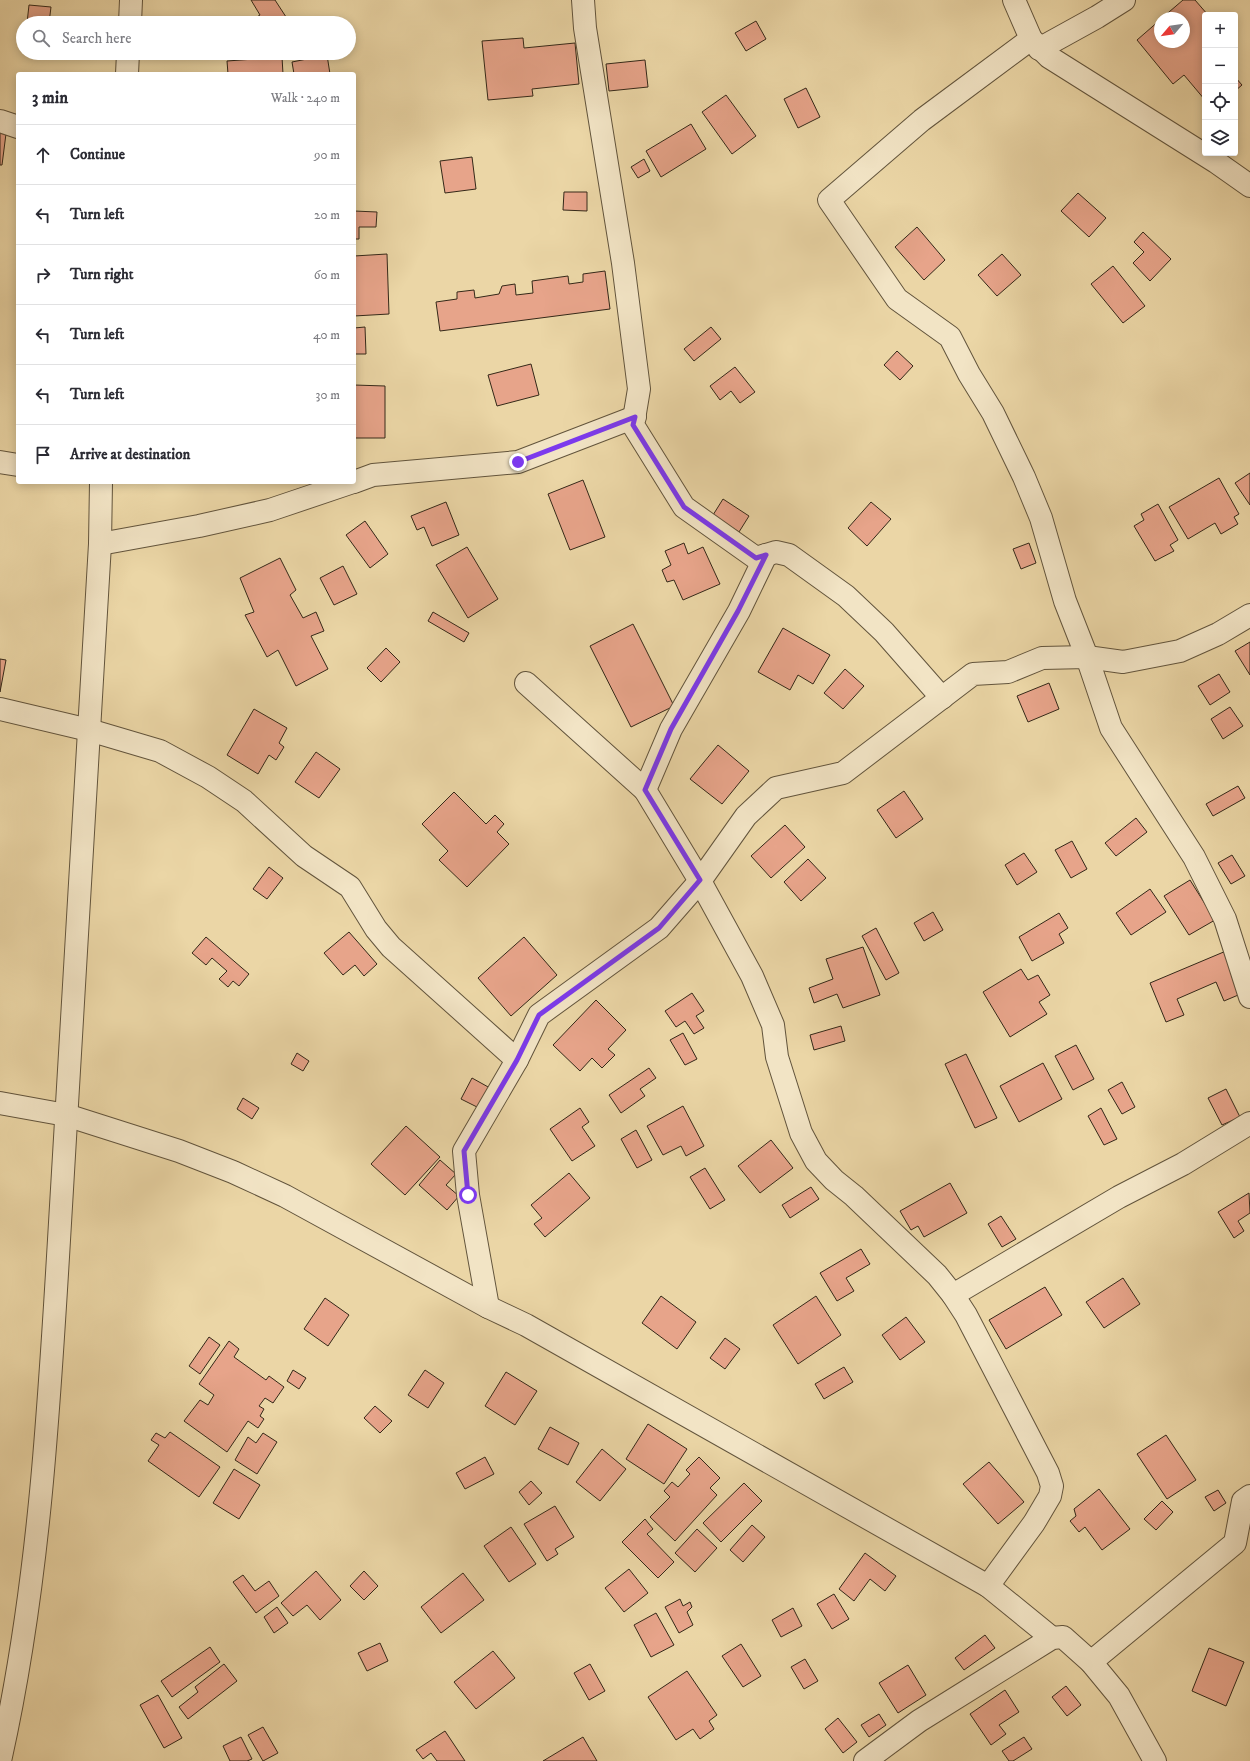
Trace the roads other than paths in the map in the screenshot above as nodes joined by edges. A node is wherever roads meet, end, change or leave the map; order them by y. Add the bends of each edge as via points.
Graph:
1 (131, 0) edge
2 (583, 0) edge
3 (1014, 0) edge
4 (1124, 0) edge
5 (130, 16) edge
6 (1035, 44) junction
7 (128, 60) edge
8 (127, 72) edge
9 (0, 120) edge
10 (16, 126) edge
11 (1250, 186) edge
12 (635, 417) junction
13 (0, 462) edge
14 (16, 466) edge
15 (356, 481) edge
16 (101, 484) edge
17 (347, 484) edge
18 (100, 544) junction
19 (766, 555) junction
20 (1250, 615) edge
21 (1087, 657) junction
22 (526, 683) dead end
23 (942, 698) junction
24 (0, 709) edge
25 (89, 730) junction
26 (645, 790) junction
27 (700, 880) junction
28 (1250, 997) edge
29 (517, 1060) junction
30 (0, 1103) edge
31 (66, 1115) junction
32 (1250, 1123) edge
33 (953, 1295) junction
34 (488, 1307) junction
35 (1250, 1496) edge
36 (988, 1586) junction
37 (1052, 1638) junction
38 (1091, 1662) junction
39 (0, 1761) edge
40 (864, 1761) edge
41 (1155, 1761) edge

1 - 5 street
2 - 12 street via 584,28 623,263 639,389
3 - 6 street
4 - 6 street via 1097,17
6 - 11 street via 1049,57
6 - 21 street via 922,120 829,200 897,299 950,337 993,413 1041,518 1065,601
7 - 8 street
9 - 10 street
12 - 15 street via 518,462 374,475
12 - 19 street via 633,425 684,507 756,558
13 - 14 street
16 - 18 street
17 - 18 street via 270,510
18 - 25 street
19 - 23 street via 776,552 789,555 846,596 884,632
19 - 26 street via 738,611 671,729
20 - 21 street via 1218,634 1180,651 1123,662
21 - 23 street via 1042,658 1008,672 973,674
21 - 28 street via 1111,728 1194,858 1225,918
22 - 26 street
23 - 27 street via 843,773 776,788 746,816
24 - 25 street
25 - 29 street via 160,751 208,777 244,801 304,856 350,886 376,929 391,947
25 - 31 street
26 - 27 street
27 - 29 street via 659,928 539,1015
27 - 33 street via 752,976 773,1024 778,1057 799,1125 816,1161 937,1275
29 - 34 street via 464,1151 468,1195
30 - 31 street
31 - 34 street via 179,1151 251,1180 286,1196
31 - 39 street via 48,1428 27,1613
32 - 33 street
33 - 36 street via 1034,1445 1052,1486 1050,1496 1034,1523
34 - 36 street via 526,1325
35 - 38 street via 1243,1501 1235,1543
36 - 37 street
37 - 38 street via 1063,1637
37 - 40 street via 919,1721
38 - 41 street via 1119,1696

